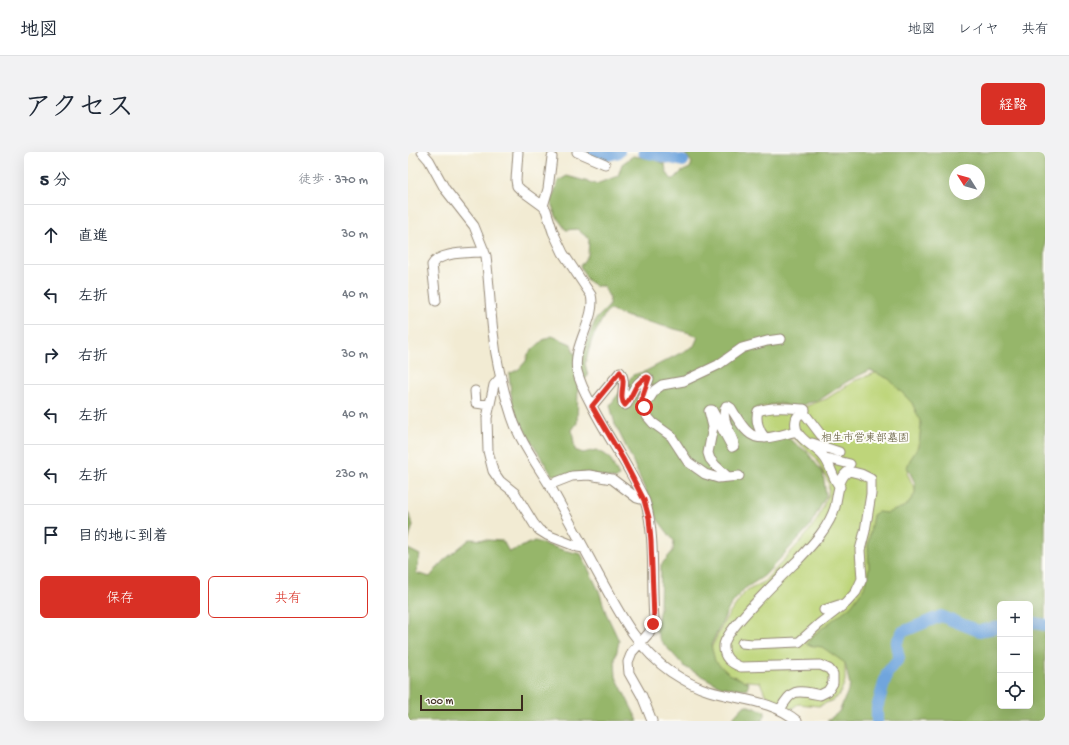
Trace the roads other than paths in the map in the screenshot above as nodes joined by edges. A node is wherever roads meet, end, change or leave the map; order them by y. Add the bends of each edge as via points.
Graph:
1 (422, 152) edge
2 (518, 152) edge
3 (580, 153) edge
4 (430, 156) edge
5 (552, 157) dead end
6 (605, 164) dead end
7 (543, 206) junction
8 (484, 250) junction
9 (436, 301) dead end
10 (781, 339) dead end
11 (501, 377) junction
12 (475, 391) dead end
13 (490, 405) junction
14 (592, 406) junction
15 (644, 407) junction
16 (804, 413) junction
17 (797, 431) junction
18 (822, 435) dead end
19 (765, 438) junction
20 (809, 443) junction
21 (839, 452) dead end
22 (826, 458) junction
23 (850, 464) dead end
24 (738, 476) dead end
25 (728, 477) junction
26 (549, 485) junction
27 (840, 487) junction
28 (644, 500) junction
29 (584, 548) junction
30 (846, 603) junction
31 (824, 610) dead end
32 (819, 624) junction
33 (803, 629) dead end
34 (640, 643) junction
35 (742, 643) dead end
36 (780, 710) junction
37 (652, 721) edge
38 (797, 721) edge

1 - 4 street
2 - 7 street via 517,186
3 - 6 street
4 - 8 street via 445,189 474,226
5 - 7 street
7 - 14 street via 563,253 593,301 577,355 577,371
8 - 9 street via 437,258 432,265
8 - 11 street via 493,333
10 - 15 street via 742,348 718,365 684,381 662,384
11 - 13 street via 494,385
11 - 26 street via 513,420
12 - 13 street via 476,403
13 - 29 street via 487,418 488,452 493,471 500,481 515,493 539,530
14 - 15 street via 620,372 624,379 622,398 625,405 636,384 649,378 642,398
14 - 28 street
15 - 25 street via 653,423 672,436 688,462 705,474 718,478
16 - 17 street via 796,418
16 - 18 street
16 - 19 street via 804,409 786,407 758,411 760,433
17 - 19 street
17 - 20 street
19 - 25 street via 756,437 746,431 731,408 726,406 724,415 734,443 732,446 710,410 713,427 708,453 715,465
20 - 21 street via 816,443
20 - 22 street
22 - 23 street
22 - 27 street
24 - 25 street
26 - 28 street via 572,476 589,475 612,479 637,498
26 - 29 street
27 - 30 street via 842,479 849,471 871,479 871,494 860,550 862,579 856,592
27 - 36 street via 835,508 821,532 807,550 735,622 724,644 724,652 731,663 741,666 820,665 833,674 833,683 828,691 820,695 794,692 786,699
28 - 34 street via 649,518 654,619 649,633
29 - 34 street via 623,619
30 - 31 street
30 - 32 street
32 - 33 street
32 - 35 street via 799,642
34 - 36 street via 660,664 693,685
34 - 37 street via 629,657 628,667
36 - 38 street

